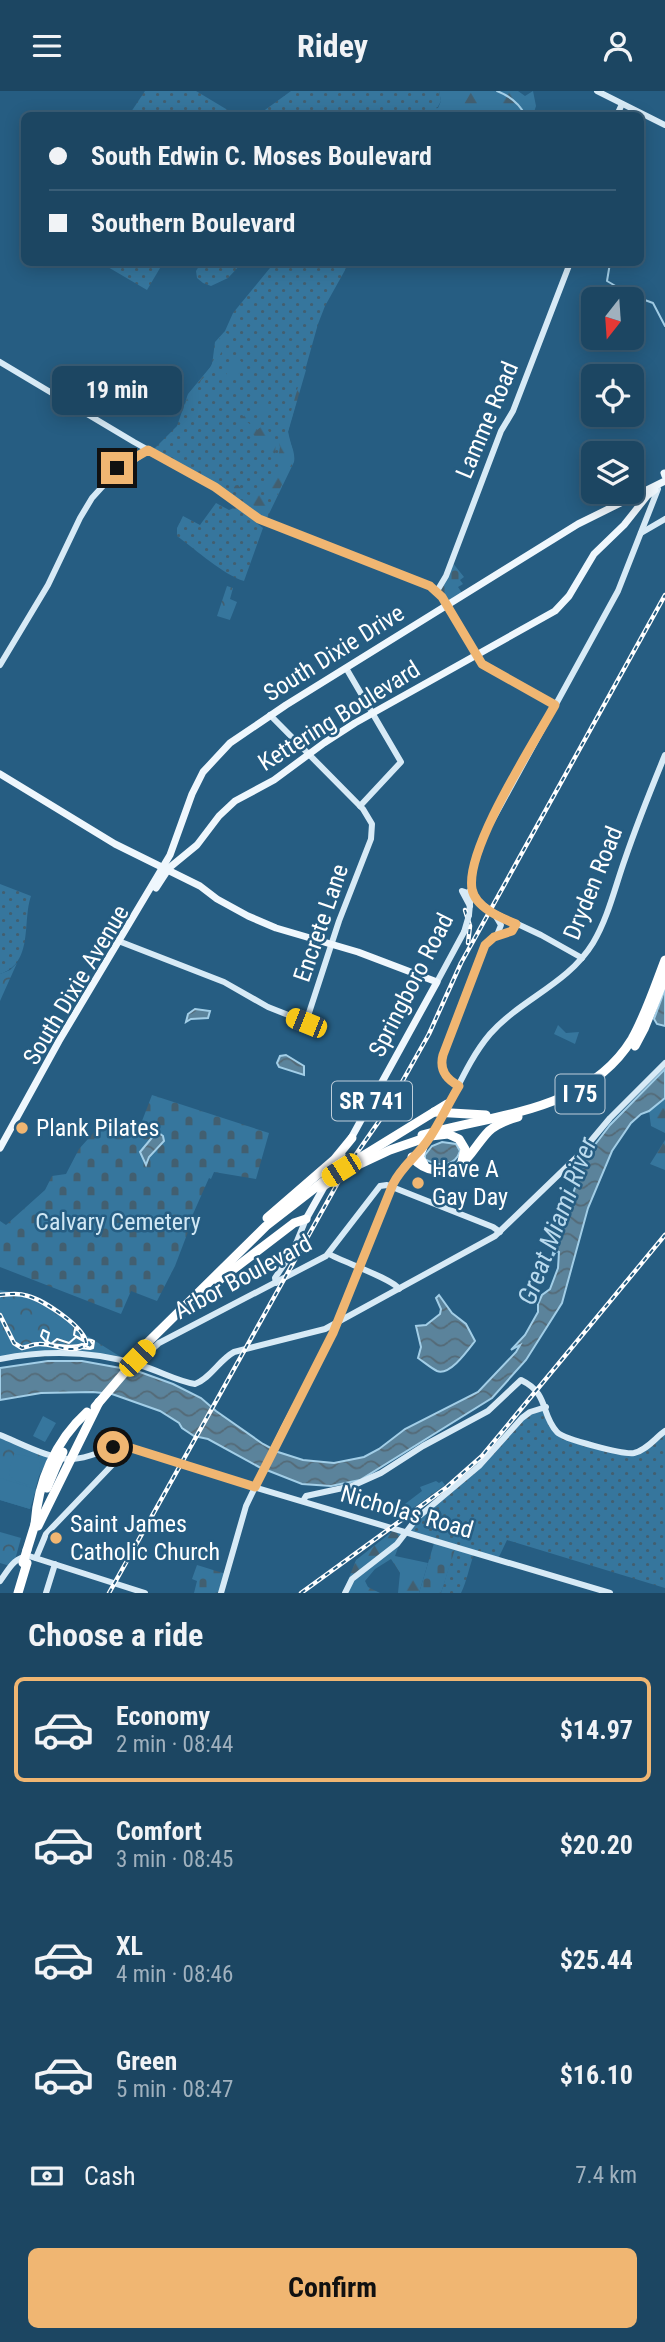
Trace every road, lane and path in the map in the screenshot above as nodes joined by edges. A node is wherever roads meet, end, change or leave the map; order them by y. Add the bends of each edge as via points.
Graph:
1 (597, 91) edge
2 (622, 104) junction
3 (618, 112) edge
4 (638, 112) edge
5 (644, 115) edge
6 (665, 125) edge
7 (569, 266) edge
8 (0, 362) edge
9 (134, 442) junction
10 (148, 450) junction
11 (136, 457) junction
12 (663, 479) edge
13 (645, 496) junction
14 (662, 521) edge
15 (644, 523) junction
16 (640, 534) junction
17 (437, 588) junction
18 (448, 606) junction
19 (476, 656) junction
20 (0, 665) edge
21 (346, 668) junction
22 (555, 705) junction
23 (373, 713) junction
24 (270, 715) junction
25 (308, 754) junction
26 (665, 755) edge
27 (0, 774) edge
28 (360, 806) junction
29 (168, 868) junction
30 (472, 888) junction
31 (471, 898) junction
32 (144, 903) junction
33 (480, 904) junction
34 (470, 907) junction
35 (494, 913) junction
36 (132, 924) junction
37 (516, 924) junction
38 (497, 935) junction
39 (122, 942) junction
40 (332, 943) junction
41 (112, 952) junction
42 (582, 958) junction
43 (665, 960) edge
44 (665, 977) edge
45 (438, 982) junction
46 (665, 1063) edge
47 (459, 1086) junction
48 (448, 1108) junction
49 (546, 1108) junction
50 (516, 1112) junction
51 (430, 1137) junction
52 (352, 1138) joint
53 (0, 1148) edge
54 (0, 1155) edge
55 (412, 1157) junction
56 (344, 1166) junction
57 (426, 1166) junction
58 (322, 1184) junction
59 (391, 1187) junction
60 (302, 1223) junction
61 (500, 1232) junction
62 (329, 1254) junction
63 (359, 1269) junction
64 (222, 1270) junction
65 (277, 1279) junction
66 (400, 1289) junction
67 (206, 1291) junction
68 (337, 1323) junction
69 (0, 1359) edge
70 (137, 1360) junction
71 (546, 1407) junction
72 (665, 1431) edge
73 (0, 1435) edge
74 (119, 1447) junction
75 (62, 1458) junction
76 (258, 1482) junction
77 (242, 1483) junction
78 (267, 1491) junction
79 (250, 1498) junction
80 (303, 1501) junction
81 (407, 1532) junction
82 (29, 1557) junction
83 (55, 1564) junction
84 (0, 1581) edge
85 (16, 1593) edge
86 (46, 1593) edge
87 (145, 1593) edge
88 (221, 1593) edge
89 (345, 1593) edge
90 (610, 1593) edge

1 - 2 street
2 - 3 street
2 - 4 street
5 - 6 street
7 - 17 street, Lamme Road
8 - 9 street
9 - 10 street
9 - 11 street
10 - 11 street
10 - 17 street via 215,487 259,519
11 - 20 street via 111,473 90,496 30,618
12 - 13 main road, Kettering Boulevard
13 - 15 street, SR 741
13 - 18 main road, South Dixie Drive via 576,525
13 - 19 main road, Kettering Boulevard via 624,526 591,558 568,603
14 - 15 street via 647,527
14 - 16 street
15 - 16 street, SR 741
16 - 22 street, SR 741 via 618,591
17 - 18 street
18 - 19 street
18 - 21 main road, South Dixie Drive
19 - 22 street via 486,667
19 - 23 main road, Kettering Boulevard
21 - 23 street
21 - 24 main road, South Dixie Drive
22 - 30 street, SR 741 via 481,841
23 - 25 main road, Kettering Boulevard
23 - 28 street via 401,762
24 - 25 street
24 - 29 main road, South Dixie Drive via 208,765 193,791
25 - 28 street
25 - 29 main road, Kettering Boulevard via 274,780 236,800 197,845
26 - 42 street, Dryden Road via 599,931
27 - 29 main road via 124,852
28 - 40 street, Encrete Lane via 371,821 372,835
29 - 32 main road, South Dixie Avenue
29 - 32 main road, South Dixie Avenue
29 - 40 main road via 262,923
30 - 31 street, SR 741
30 - 33 street
30 - 34 street via 468,893 462,891
31 - 33 street
31 - 34 street, Springboro Road / SR 741
32 - 36 main road, South Dixie Avenue
32 - 36 main road, South Dixie Avenue
33 - 35 street, bridge
34 - 45 street, Springboro Road / SR 741, bridge via 464,932
35 - 37 street
35 - 38 street via 501,925
36 - 39 main road, South Dixie Avenue
36 - 41 main road, South Dixie Avenue
37 - 38 street via 510,932
37 - 42 street
38 - 47 street via 483,948 442,1058 445,1075
39 - 40 street, Encrete Lane via 224,982 306,1023
39 - 41 main road
39 - 54 main road, South Dixie Avenue
40 - 45 main road
41 - 53 main road, South Dixie Avenue
42 - 47 street, Dryden Road via 493,1032
43 - 50 highway, I 75 via 636,1031 611,1066 571,1095
44 - 49 highway, I 75 via 644,1029 624,1059 590,1089
45 - 52 main road, Springboro Road / SR 741
46 - 61 street
47 - 48 street, Dryden Road
48 - 50 highway via 490,1115
48 - 51 street, Dryden Road
48 - 55 street, Dryden Road
48 - 56 highway
49 - 51 highway, I 75
49 - 55 highway via 492,1128 456,1168 430,1169
50 - 51 highway, I 75
51 - 55 street, Dryden Road
51 - 56 highway, I 75
51 - 57 highway via 419,1157
51 - 57 highway via 457,1137 464,1145 464,1156 450,1168
52 - 56 highway via 338,1156
55 - 57 highway
55 - 59 street, Dryden Road
56 - 58 highway, I 75, bridge
56 - 60 main road
56 - 64 highway via 264,1221
58 - 64 highway, I 75 via 274,1219
58 - 67 highway, I 75
59 - 61 street
59 - 62 street, Arbor Boulevard via 377,1187
59 - 63 street, Dryden Road
60 - 65 street
60 - 67 highway
61 - 66 street
62 - 63 street
62 - 65 street, Arbor Boulevard
63 - 66 street
63 - 68 street, Dryden Road
64 - 70 highway, I 75
65 - 70 street, Arbor Boulevard via 159,1343
66 - 68 street
67 - 70 highway, I 75
68 - 70 street via 230,1355 202,1381 192,1384
68 - 76 street, Dryden Road
69 - 70 street via 65,1353
70 - 75 highway, I 75, bridge via 94,1407
71 - 72 street via 561,1435 622,1453 641,1450
71 - 80 street via 540,1394 522,1380 488,1411 388,1469 351,1487 306,1496
71 - 81 street via 525,1416 479,1466 418,1516
73 - 75 street
74 - 75 street
74 - 77 street, Nicholas Road
74 - 82 street via 115,1462
75 - 82 highway, I 75
76 - 77 street, Nicholas Road
76 - 78 street, Nicholas Road
76 - 79 street, Dryden Road
77 - 79 street via 250,1490
78 - 79 street via 257,1491
78 - 80 street, Nicholas Road
79 - 88 street, Dryden Road
80 - 81 street, Nicholas Road
81 - 89 street via 355,1576
81 - 90 street, Nicholas Road
82 - 83 street
82 - 84 street via 17,1559
82 - 85 highway, I 75
83 - 86 street
83 - 87 street

